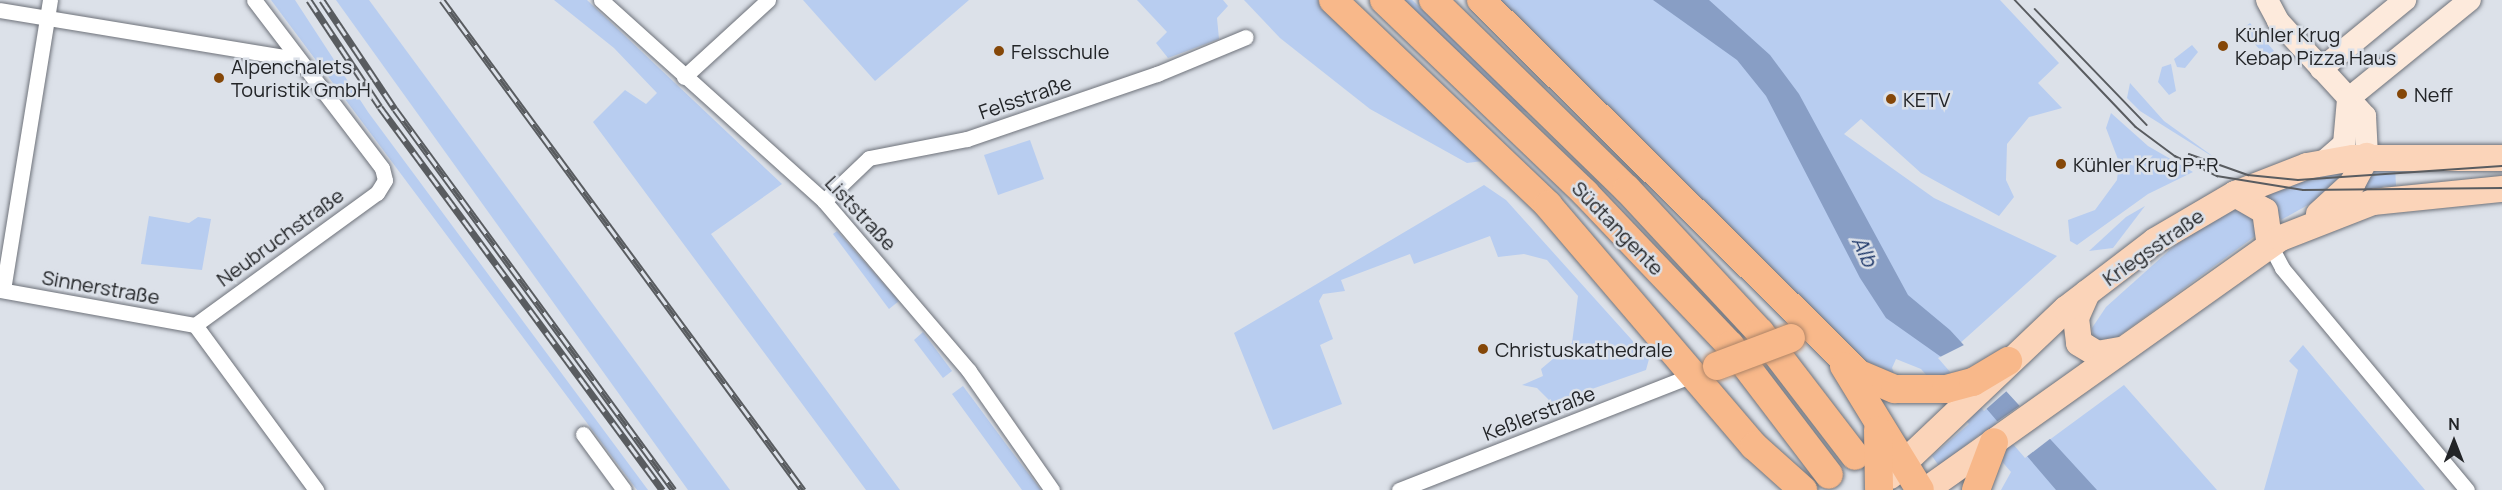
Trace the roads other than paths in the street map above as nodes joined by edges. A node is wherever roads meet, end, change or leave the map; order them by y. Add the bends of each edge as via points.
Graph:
1 (50, 0) edge
2 (254, 0) edge
3 (601, 0) edge
4 (768, 0) edge
5 (1333, 0) edge
6 (1384, 0) edge
7 (1433, 0) edge
8 (1482, 0) edge
9 (2267, 0) edge
10 (2405, 0) edge
11 (2470, 0) edge
12 (0, 10) edge
13 (47, 18) junction
14 (1246, 37) dead end
15 (297, 59) junction
16 (2322, 69) junction
17 (684, 76) junction
18 (2348, 99) junction
19 (2367, 156) junction
20 (2502, 158) edge
21 (2322, 163) junction
22 (2502, 189) edge
23 (2235, 194) junction
24 (824, 201) junction
25 (2281, 239) junction
26 (2, 290) edge
27 (2087, 293) junction
28 (195, 325) junction
29 (1800, 333) junction
30 (2120, 350) junction
31 (1838, 357) junction
32 (2008, 361) joint
33 (1706, 370) junction
34 (1955, 399) junction
35 (1877, 425) junction
36 (583, 435) dead end
37 (1994, 442) junction
38 (1754, 446) junction
39 (1855, 456) dead end
40 (1903, 465) junction
41 (1829, 475) dead end
42 (1880, 489) edge
43 (316, 490) edge
44 (624, 490) edge
45 (1052, 490) edge
46 (1399, 490) edge
47 (1778, 490) edge
48 (1803, 490) edge
49 (1920, 490) edge
50 (1926, 490) edge
51 (1976, 490) edge
52 (2467, 490) edge

1 - 13 street
2 - 15 street
3 - 17 street, Liststraße
4 - 17 street
5 - 33 highway via 1548,205
6 - 41 highway, Südtangente via 1585,193 1730,345
7 - 39 highway, Südtangente via 1627,189 1760,332
8 - 29 highway via 1632,144
9 - 16 street
10 - 16 street
11 - 18 street
12 - 13 street
13 - 15 street
13 - 26 street
14 - 24 street, Felsstraße via 1157,74 967,139 869,158
15 - 28 street, Neubruchstraße via 382,168 385,180 377,193
16 - 18 street
17 - 24 street, Liststraße
18 - 19 street via 2367,119
18 - 21 street via 2344,144
19 - 20 main road, Kriegsstraße
19 - 21 main road, Kriegsstraße
19 - 25 main road via 2334,203
21 - 23 main road, Kriegsstraße
22 - 25 main road via 2373,202
23 - 25 main road via 2265,212
23 - 27 main road, Kriegsstraße via 2164,235
24 - 45 street, Liststraße via 969,371
25 - 30 main road
25 - 52 street via 2299,290
26 - 28 street, Sinnerstraße
27 - 30 main road via 2076,318 2079,343 2097,354
27 - 32 main road, Kriegsstraße
28 - 43 street
29 - 31 highway
29 - 33 highway, bridge
30 - 37 main road
31 - 34 highway via 1884,386
31 - 35 highway
32 - 34 highway via 1973,382
33 - 38 highway
33 - 46 street, Keßlerstraße
34 - 40 main road
35 - 40 highway
35 - 42 highway
36 - 44 street
37 - 50 main road
37 - 51 highway
38 - 47 highway
38 - 48 highway
40 - 42 highway
40 - 49 highway

